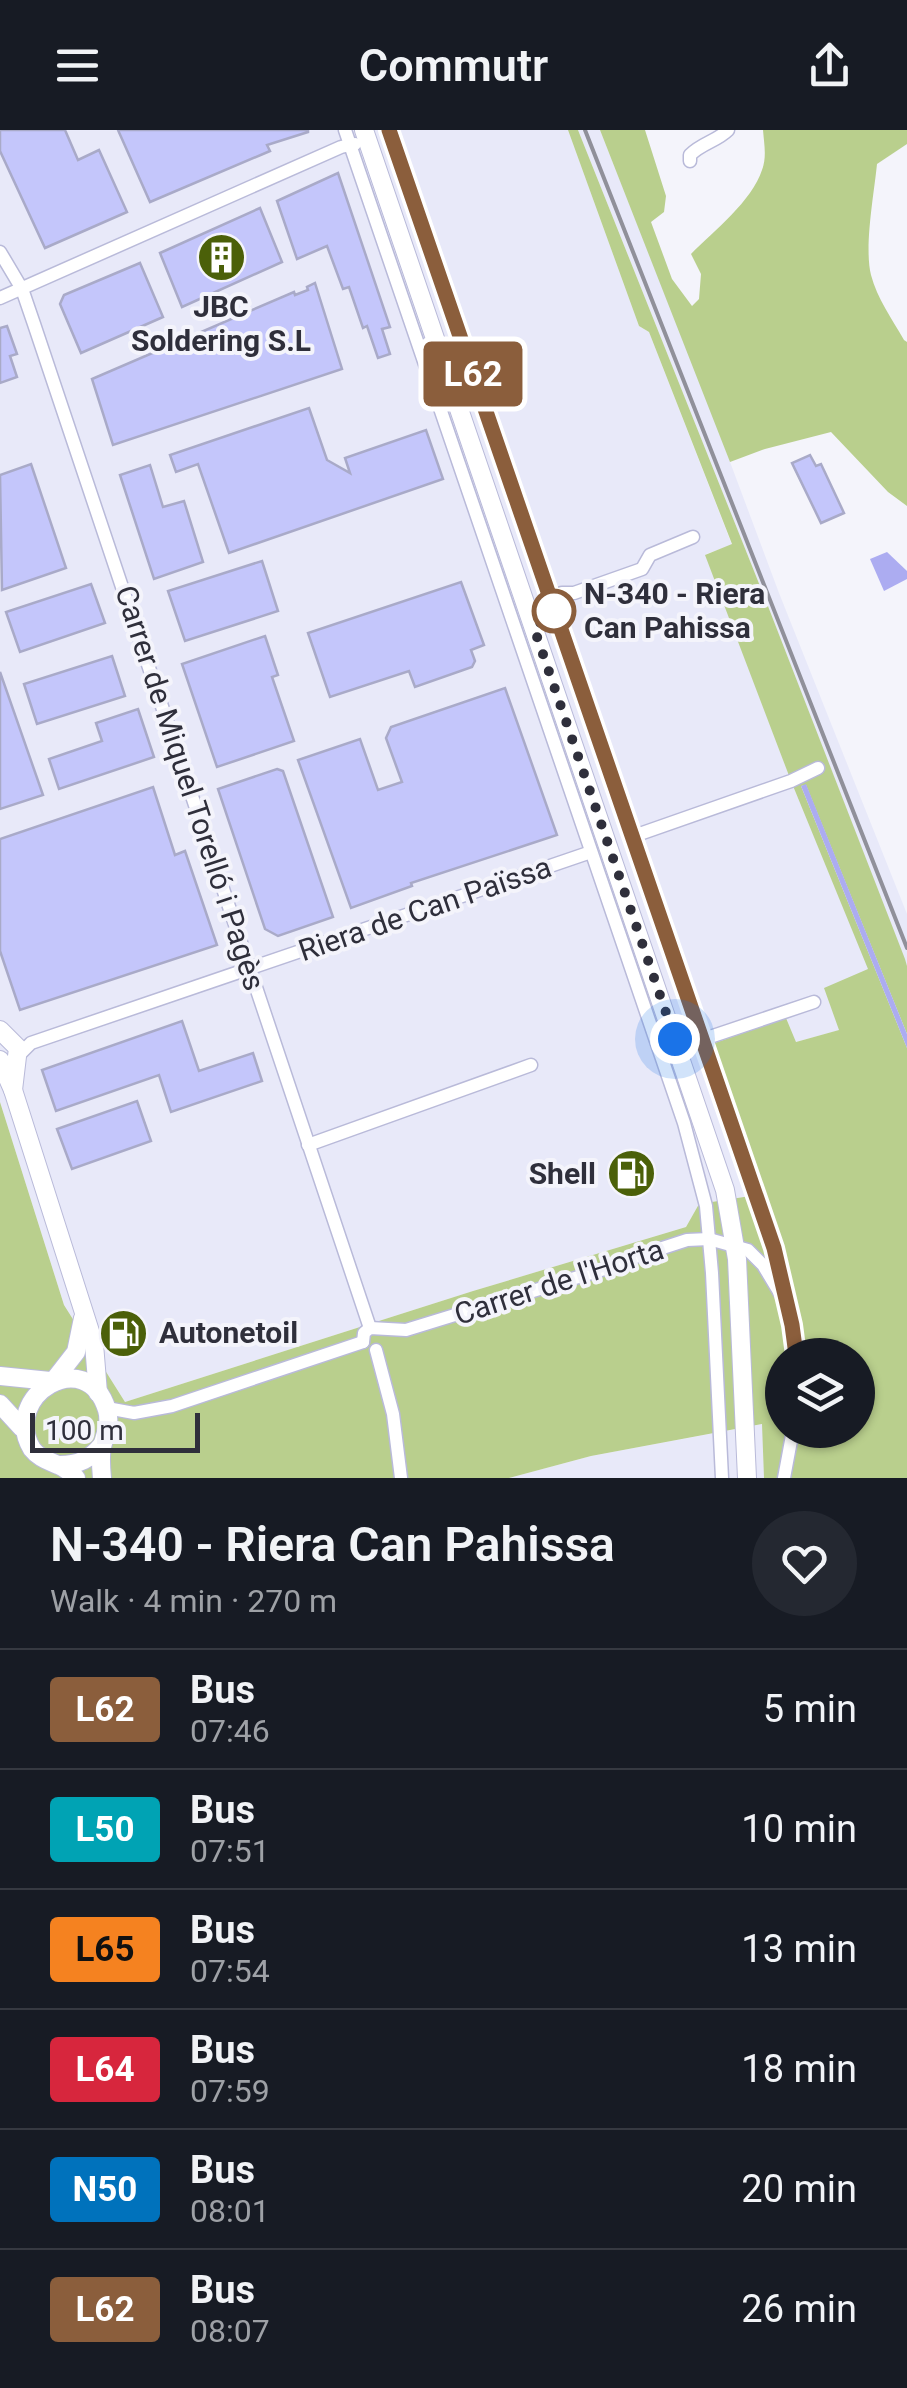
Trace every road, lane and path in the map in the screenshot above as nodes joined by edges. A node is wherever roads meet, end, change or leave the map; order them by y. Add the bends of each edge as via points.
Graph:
1 (389, 130) edge
2 (728, 130) edge
3 (357, 137) edge
4 (690, 161) dead end
5 (0, 252) edge
6 (22, 289) junction
7 (0, 298) edge
8 (693, 537) dead end
9 (549, 597) junction
10 (818, 768) dead end
11 (632, 837) junction
12 (591, 852) junction
13 (249, 969) junction
14 (814, 1002) dead end
15 (675, 1039) junction
16 (701, 1040) junction
17 (10, 1048) edge
18 (530, 1064) dead end
19 (684, 1123) junction
20 (308, 1146) junction
21 (709, 1239) junction
22 (735, 1246) junction
23 (787, 1303) junction
24 (84, 1314) junction
25 (376, 1329) junction
26 (793, 1338) edge
27 (363, 1342) junction
28 (376, 1350) junction
29 (0, 1376) edge
30 (53, 1380) junction
31 (102, 1400) junction
32 (0, 1404) edge
33 (22, 1428) junction
34 (102, 1445) junction
35 (790, 1448) edge
36 (60, 1465) junction
37 (76, 1478) edge
38 (102, 1478) edge
39 (401, 1478) edge
40 (722, 1478) edge
41 (747, 1478) edge
42 (784, 1478) edge

1 - 9 street
2 - 4 street via 698,146
3 - 6 street
3 - 12 street
3 - 15 main road
5 - 6 street, Carrer de Miquel Torelló i Pagès
6 - 7 street
6 - 13 street, Carrer de Miquel Torelló i Pagès
8 - 9 street via 650,555 642,569
9 - 11 street
10 - 11 street
11 - 16 street
12 - 13 street, Riera de Can Païssa
12 - 19 street
13 - 17 street, Riera de Can Païssa
13 - 20 street, Carrer de Miquel Torelló i Pagès
14 - 16 street
15 - 19 street
15 - 22 main road via 725,1190
16 - 23 street
17 - 24 main road via 13,1090
18 - 20 street
19 - 21 street
20 - 25 street, Carrer de Miquel Torelló i Pagès
21 - 22 street, Carrer de l'Horta
21 - 25 street, Carrer de l'Horta via 687,1240 406,1330
21 - 40 street
22 - 23 street via 763,1265
22 - 41 main road
23 - 26 street
24 - 30 main road via 76,1352
24 - 31 main road
25 - 27 street
25 - 28 street via 385,1342
27 - 28 street
27 - 31 street via 172,1406 134,1413
28 - 39 street
29 - 30 main road
30 - 31 main road via 80,1380
30 - 33 main road via 31,1394
31 - 34 main road via 108,1430
32 - 33 main road
33 - 36 main road via 34,1453
34 - 36 main road via 80,1463
34 - 38 main road
35 - 42 street
36 - 37 main road

